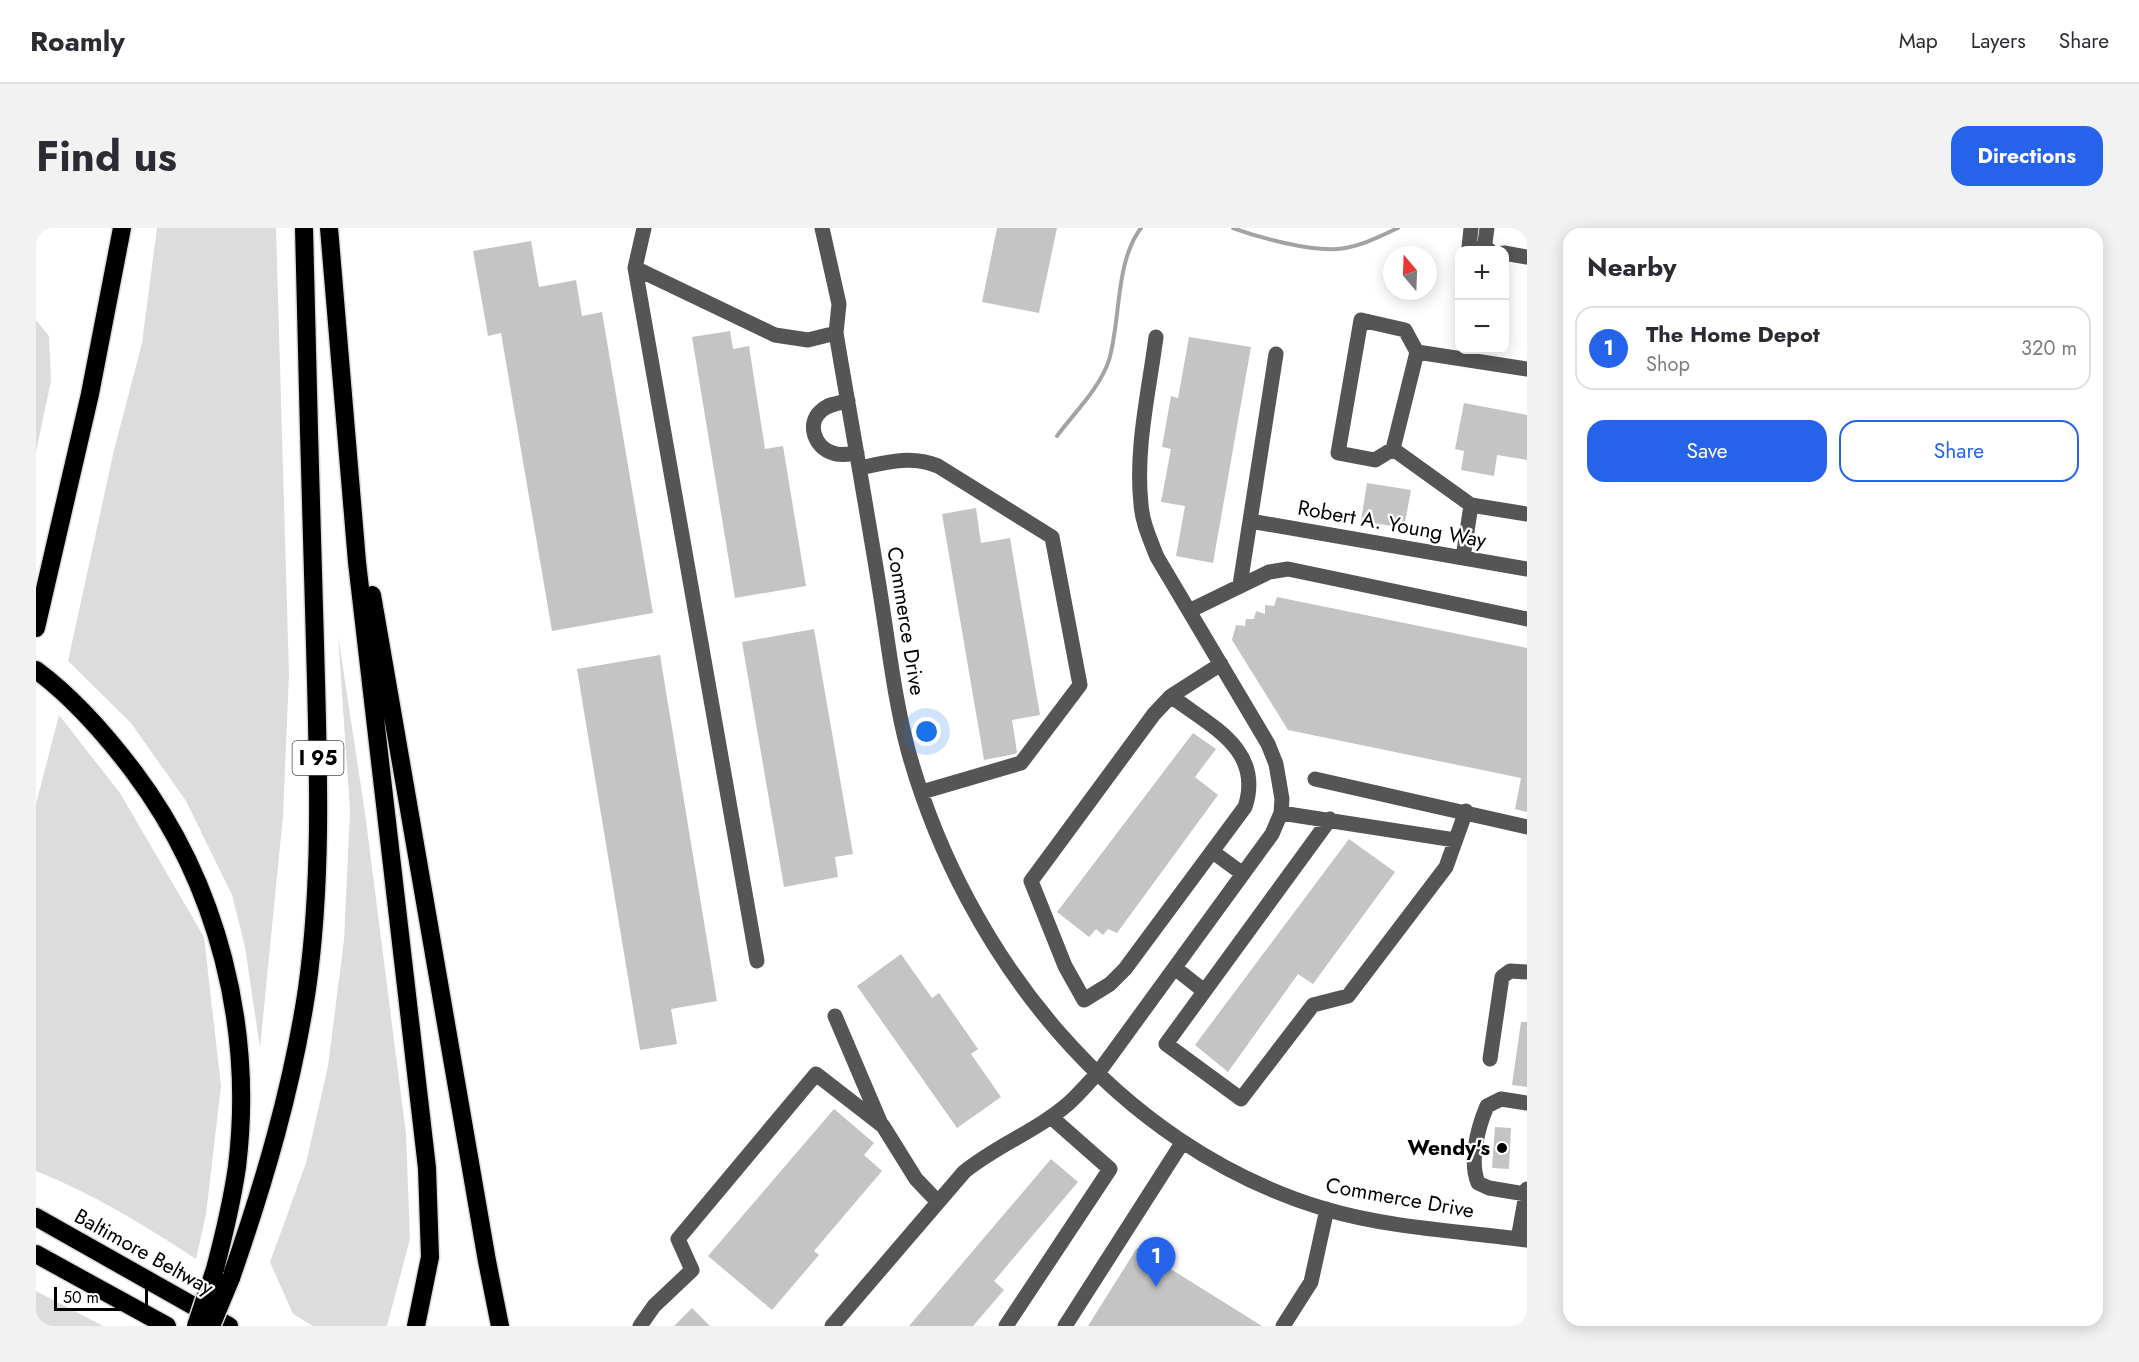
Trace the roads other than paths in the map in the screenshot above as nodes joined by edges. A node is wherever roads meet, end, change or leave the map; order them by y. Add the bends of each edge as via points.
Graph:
1 (122, 228) edge
2 (304, 228) edge
3 (329, 228) edge
4 (644, 228) edge
5 (822, 228) edge
6 (1471, 228) edge
7 (1487, 228) edge
8 (1469, 246) edge
9 (1486, 246) edge
10 (1509, 254) edge
11 (1527, 257) edge
12 (635, 268) junction
13 (836, 333) junction
14 (1156, 337) dead end
15 (1417, 352) junction
16 (1276, 354) dead end
17 (1527, 369) edge
18 (343, 396) junction
19 (848, 401) junction
20 (1392, 449) junction
21 (858, 461) junction
22 (1471, 505) junction
23 (1527, 514) edge
24 (1250, 521) junction
25 (1462, 558) junction
26 (1527, 569) edge
27 (1240, 585) junction
28 (1189, 611) junction
29 (1527, 619) edge
30 (37, 623) edge
31 (1221, 664) junction
32 (36, 670) edge
33 (1171, 696) junction
34 (1315, 779) dead end
35 (922, 792) junction
36 (1466, 811) junction
37 (1281, 813) junction
38 (1330, 819) junction
39 (1527, 827) edge
40 (1455, 840) junction
41 (1213, 852) junction
42 (1243, 873) junction
43 (758, 961) dead end
44 (1175, 968) junction
45 (1527, 972) edge
46 (1204, 991) junction
47 (835, 1016) dead end
48 (1490, 1059) dead end
49 (1098, 1073) junction
50 (1527, 1103) edge
51 (1051, 1117) junction
52 (883, 1126) junction
53 (1182, 1143) junction
54 (1526, 1192) edge
55 (937, 1201) junction
56 (1328, 1209) junction
57 (36, 1217) edge
58 (1523, 1239) edge
59 (36, 1254) edge
60 (223, 1273) junction
61 (166, 1326) edge
62 (196, 1326) edge
63 (211, 1326) edge
64 (229, 1326) edge
65 (416, 1326) edge
66 (500, 1326) edge
67 (640, 1326) edge
68 (832, 1326) edge
69 (1006, 1326) edge
70 (1065, 1326) edge
71 (1283, 1326) edge

1 - 30 highway via 90,394
2 - 60 highway, I 95 via 319,772 316,897 307,989 287,1097 268,1170
3 - 18 highway
4 - 12 street
5 - 13 street, Commerce Drive via 839,304
6 - 8 street
7 - 9 street
10 - 11 street
12 - 13 street via 775,335 808,340
12 - 43 street
13 - 19 street, Commerce Drive
14 - 28 street via 1140,459 1141,504 1146,531 1157,557
15 - 17 street
15 - 20 street
15 - 20 street via 1405,330 1361,320 1338,453 1375,460
16 - 24 street
18 - 65 highway via 357,562 427,1168 430,1257
18 - 66 highway via 366,560
19 - 21 street, Commerce Drive
19 - 21 street via 821,411 815,418 814,435 832,453
20 - 22 street
21 - 35 street, Commerce Drive via 899,708
21 - 35 street via 925,461 938,466 1052,537 1080,685 1022,763
22 - 23 street
22 - 25 street
24 - 25 street, Robert A. Young Way
24 - 27 street
25 - 26 street, Robert A. Young Way
27 - 28 street
27 - 29 street via 1269,572 1288,569
28 - 31 street
31 - 33 street
31 - 37 street via 1272,754 1280,782
32 - 60 highway via 83,712 146,788 182,847 219,940 239,1043 240,1124
33 - 41 street via 1229,740 1247,764 1250,792 1245,807
33 - 41 street via 1031,881 1070,976 1084,1000 1125,969
34 - 36 street
35 - 49 street, Commerce Drive via 952,870 999,953 1064,1038
36 - 39 street
36 - 40 street
37 - 38 street
37 - 42 street via 1272,834
38 - 40 street
38 - 46 street
40 - 46 street via 1446,867 1348,996 1313,1005 1241,1099 1166,1044
41 - 42 street
42 - 44 street
44 - 46 street
44 - 49 street
45 - 48 street via 1510,971 1502,977
47 - 52 street
49 - 51 street
49 - 53 street, Commerce Drive
50 - 54 street via 1501,1100 1487,1106 1479,1128 1475,1166 1478,1183
51 - 55 street via 991,1150
51 - 69 street via 1110,1169
52 - 55 street via 916,1179
52 - 67 street via 816,1074 678,1239 692,1270 646,1314
53 - 56 street, Commerce Drive via 1251,1182
53 - 70 street
54 - 58 street
55 - 68 street
56 - 58 street, Commerce Drive via 1380,1221
56 - 71 street via 1311,1282
57 - 64 highway, Baltimore Beltway
59 - 61 highway
60 - 62 highway, bridge
60 - 63 highway, I 95, bridge

